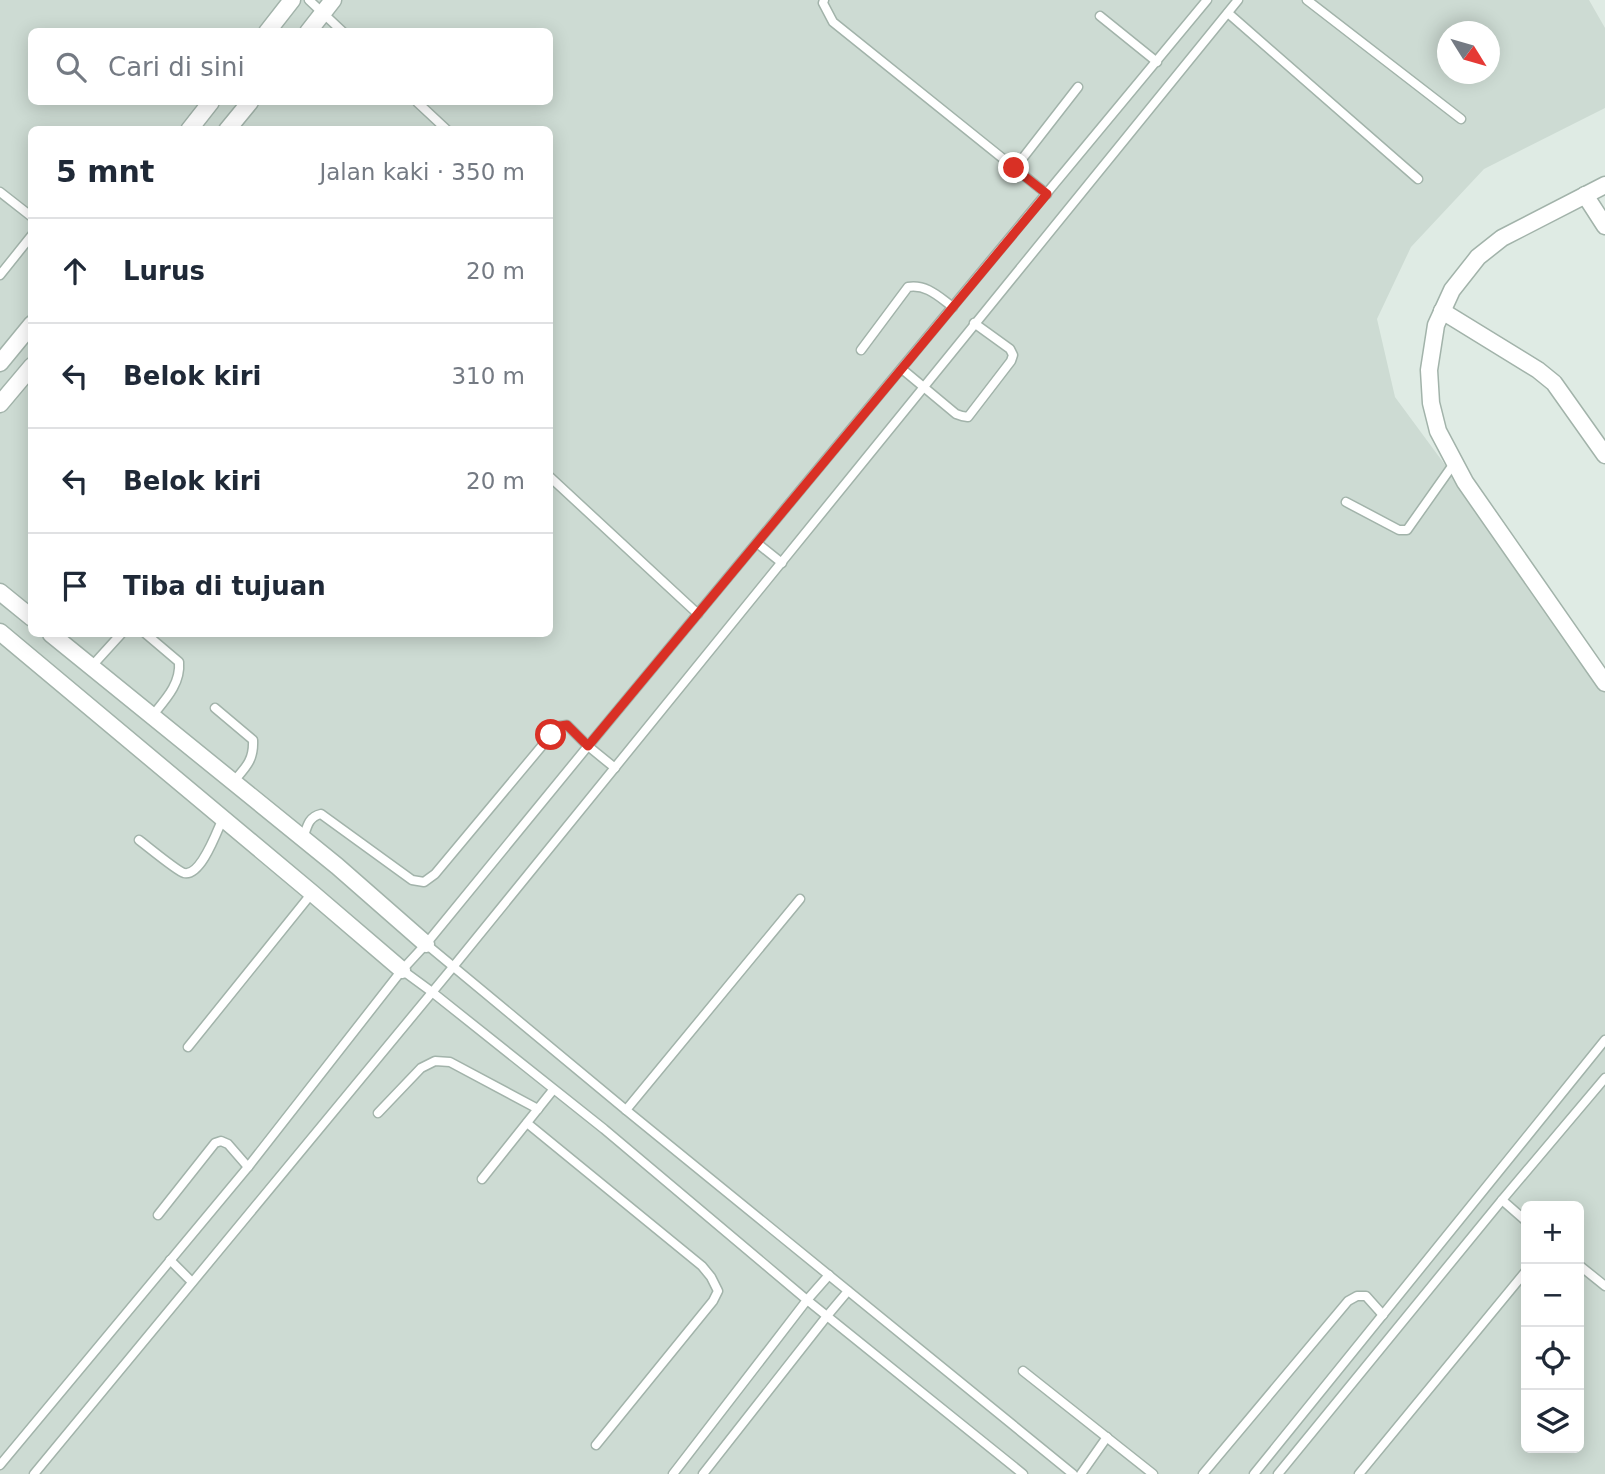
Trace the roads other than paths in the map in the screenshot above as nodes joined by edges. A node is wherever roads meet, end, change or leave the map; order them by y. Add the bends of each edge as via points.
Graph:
1 (292, 0) edge
2 (309, 0) edge
3 (824, 0) edge
4 (1207, 0) edge
5 (1238, 0) edge
6 (1307, 0) edge
7 (328, 6) edge
8 (1227, 13) junction
9 (1100, 16) dead end
10 (270, 28) edge
11 (310, 28) edge
12 (341, 28) edge
13 (1157, 62) junction
14 (1078, 87) dead end
15 (209, 105) edge
16 (248, 105) edge
17 (420, 105) edge
18 (1461, 119) dead end
19 (192, 126) edge
20 (230, 126) edge
21 (443, 126) edge
22 (1014, 168) junction
23 (1418, 179) dead end
24 (1605, 185) edge
25 (0, 192) edge
26 (1047, 194) junction
27 (1586, 195) junction
28 (28, 214) edge
29 (1605, 226) edge
30 (28, 240) edge
31 (0, 275) edge
32 (953, 307) junction
33 (1442, 311) junction
34 (974, 324) junction
35 (28, 329) edge
36 (861, 350) dead end
37 (0, 363) edge
38 (902, 369) junction
39 (28, 371) edge
40 (923, 387) junction
41 (0, 404) edge
42 (1605, 455) edge
43 (1455, 462) junction
44 (553, 480) edge
45 (1346, 502) dead end
46 (757, 542) junction
47 (782, 563) junction
48 (0, 592) edge
49 (698, 614) junction
50 (28, 615) edge
51 (55, 637) edge
52 (118, 637) edge
53 (150, 637) edge
54 (2, 639) edge
55 (91, 667) junction
56 (1605, 683) edge
57 (215, 708) dead end
58 (152, 716) junction
59 (588, 746) junction
60 (615, 768) junction
61 (233, 782) junction
62 (223, 818) junction
63 (303, 839) junction
64 (139, 840) dead end
65 (312, 893) junction
66 (800, 898) dead end
67 (426, 944) junction
68 (453, 967) junction
69 (402, 971) junction
70 (432, 992) junction
71 (1605, 1040) edge
72 (188, 1046) dead end
73 (1605, 1078) edge
74 (553, 1090) junction
75 (538, 1109) junction
76 (626, 1111) junction
77 (378, 1112) dead end
78 (527, 1123) junction
79 (248, 1167) junction
80 (482, 1180) dead end
81 (1502, 1200) junction
82 (159, 1215) dead end
83 (1521, 1217) edge
84 (170, 1260) junction
85 (1584, 1269) edge
86 (829, 1275) junction
87 (1521, 1277) edge
88 (192, 1282) junction
89 (1605, 1286) edge
90 (848, 1291) junction
91 (807, 1300) junction
92 (1383, 1315) junction
93 (827, 1316) junction
94 (1023, 1371) dead end
95 (1107, 1437) junction
96 (596, 1445) dead end
97 (0, 1465) edge
98 (34, 1474) edge
99 (673, 1474) edge
100 (703, 1474) edge
101 (1023, 1474) edge
102 (1073, 1474) edge
103 (1081, 1474) edge
104 (1153, 1474) edge
105 (1203, 1474) edge
106 (1254, 1474) edge
107 (1279, 1474) edge
108 (1359, 1474) edge

1 - 10 street
2 - 7 lane
3 - 22 lane via 833,22
4 - 13 lane
5 - 8 lane
6 - 18 lane
7 - 11 street
7 - 12 lane
8 - 23 lane
8 - 34 lane
9 - 13 lane
13 - 26 lane
14 - 22 lane
15 - 19 street
16 - 20 street
17 - 21 lane
22 - 26 lane
24 - 27 street
25 - 28 lane
26 - 32 lane
27 - 29 street
27 - 33 street via 1502,239 1478,257
30 - 31 lane
32 - 36 lane via 926,288 908,287
32 - 38 lane
33 - 42 street via 1554,383
33 - 43 street via 1429,370 1431,403 1438,431
34 - 40 lane
34 - 40 lane via 1013,355 968,417 956,414
35 - 37 street
38 - 40 lane
38 - 46 lane
39 - 41 street
40 - 47 lane
43 - 45 lane via 1407,530
43 - 56 street
44 - 49 lane
46 - 47 lane
46 - 49 lane
47 - 60 lane
48 - 50 street
49 - 59 lane
51 - 55 street
52 - 55 lane
53 - 58 lane via 179,662 180,670 177,683
54 - 62 street
55 - 58 street
57 - 61 lane via 253,740 251,760
58 - 61 street
59 - 60 lane
59 - 63 lane via 567,725 560,726 424,882 412,880 321,814 309,821
59 - 67 lane
60 - 68 lane
61 - 63 street
62 - 64 lane via 201,865 192,872 183,873
62 - 65 street
63 - 67 street
65 - 69 street
65 - 72 lane
66 - 76 lane
67 - 68 lane
67 - 69 lane
68 - 70 lane
68 - 76 lane
69 - 70 lane
69 - 79 lane
70 - 74 lane
70 - 88 lane
71 - 92 lane
73 - 81 lane
74 - 75 lane
74 - 91 lane
75 - 77 lane via 450,1062 435,1060 421,1068
75 - 78 lane
76 - 86 lane
78 - 80 lane
78 - 96 lane via 702,1266 718,1291
79 - 82 lane via 228,1144 215,1143
79 - 84 lane
81 - 83 lane
81 - 107 lane
84 - 88 lane
84 - 97 lane
85 - 89 lane
86 - 90 lane
86 - 91 lane
87 - 108 lane
88 - 98 lane
90 - 93 lane
90 - 102 lane
91 - 93 lane
91 - 99 lane
92 - 105 lane via 1366,1296 1348,1301
92 - 106 lane
93 - 100 lane
93 - 101 lane
94 - 95 lane
95 - 103 lane
95 - 104 lane

